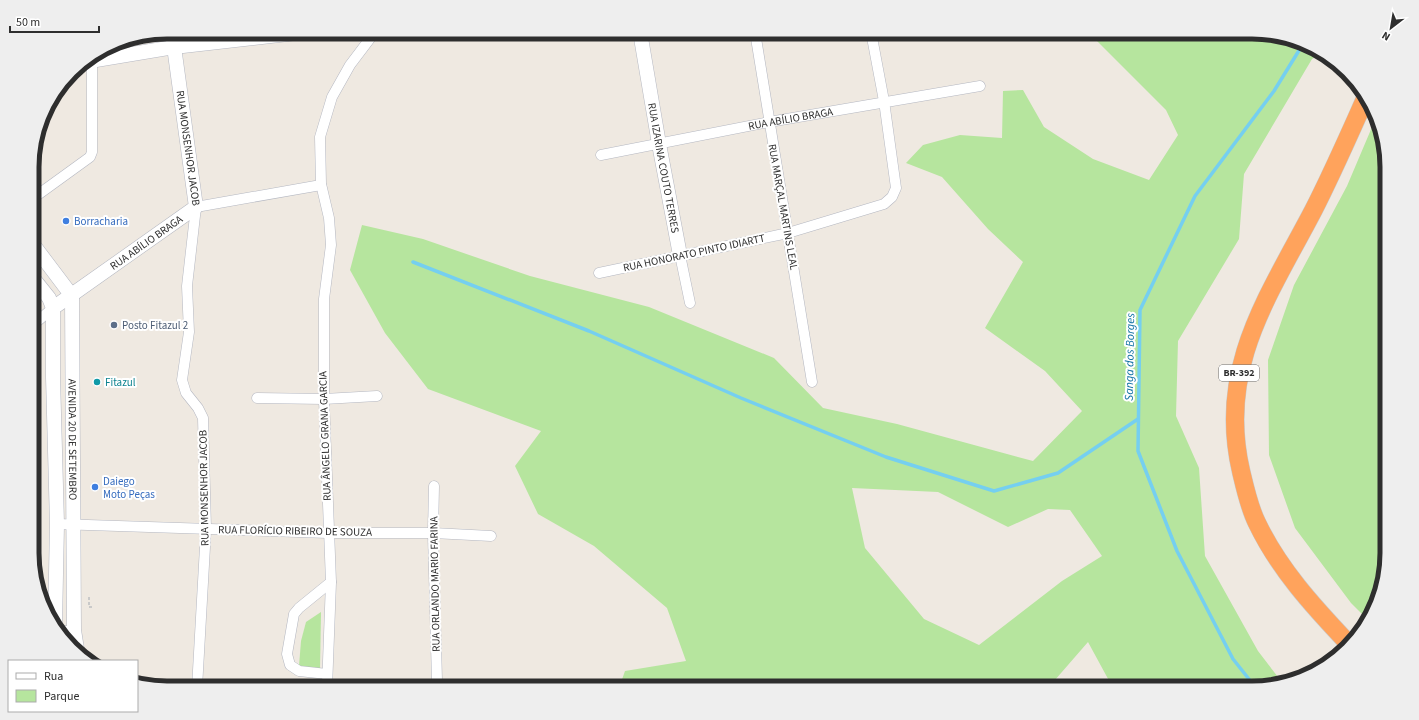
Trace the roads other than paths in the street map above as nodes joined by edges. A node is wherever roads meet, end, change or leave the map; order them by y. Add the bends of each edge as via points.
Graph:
1 (173, 39) edge
2 (244, 39) edge
3 (370, 39) edge
4 (641, 39) edge
5 (756, 39) edge
6 (872, 39) edge
7 (174, 47) junction
8 (98, 59) edge
9 (88, 67) edge
10 (980, 86) dead end
11 (884, 101) junction
12 (1363, 104) edge
13 (769, 122) junction
14 (659, 144) junction
15 (601, 155) dead end
16 (321, 185) junction
17 (39, 194) edge
18 (196, 207) junction
19 (788, 233) junction
20 (39, 252) edge
21 (680, 255) junction
22 (599, 273) dead end
23 (39, 286) edge
24 (72, 296) junction
25 (690, 303) dead end
26 (54, 308) junction
27 (39, 320) edge
28 (73, 375) junction
29 (53, 377) junction
30 (812, 382) dead end
31 (377, 396) dead end
32 (257, 398) dead end
33 (324, 399) junction
34 (434, 486) dead end
35 (57, 524) junction
36 (75, 525) junction
37 (206, 529) junction
38 (328, 533) junction
39 (433, 533) junction
40 (491, 536) dead end
41 (331, 582) junction
42 (55, 615) edge
43 (74, 630) junction
44 (66, 631) edge
45 (1345, 640) edge
46 (76, 642) edge
47 (327, 674) junction
48 (197, 681) edge
49 (327, 681) edge
50 (437, 681) dead end

1 - 7 street, RUA MONSENHOR JACOB
2 - 7 street
3 - 16 street, RUA ÂNGELO GRANA GARCIA via 350,65 332,97 320,137
4 - 14 street, RUA IZARINA COUTO TERRES
5 - 13 street, RUA MARÇAL MARTINS LEAL
6 - 11 street
7 - 8 street
7 - 18 street, RUA MONSENHOR JACOB
9 - 17 street via 92,152 90,157
10 - 11 street, RUA ABÍLIO BRAGA
11 - 13 street, RUA ABÍLIO BRAGA
11 - 19 street, RUA HONORATO PINTO IDIARTT via 896,188 892,197 884,204
12 - 45 highway, BR-392 via 1253,329 1239,374 1235,418 1238,458 1245,491 1256,522 1294,583
13 - 14 street, RUA ABÍLIO BRAGA
13 - 19 street, RUA MARÇAL MARTINS LEAL
14 - 15 street, RUA ABÍLIO BRAGA
14 - 21 street, RUA IZARINA COUTO TERRES
16 - 18 street, RUA ABÍLIO BRAGA
16 - 33 street, RUA ÂNGELO GRANA GARCIA via 329,218 331,245 324,299
18 - 24 street, RUA ABÍLIO BRAGA
18 - 37 street, RUA MONSENHOR JACOB via 187,286 189,332 182,380 186,394 203,418
19 - 21 street, RUA HONORATO PINTO IDIARTT
19 - 30 street, RUA MARÇAL MARTINS LEAL
20 - 24 street
21 - 22 street, RUA HONORATO PINTO IDIARTT
21 - 25 street, RUA IZARINA COUTO TERRES
23 - 26 street
24 - 26 street, RUA ABÍLIO BRAGA
24 - 28 street, AVENIDA 20 DE SETEMBRO
26 - 27 street, RUA ABÍLIO BRAGA
26 - 29 street, AVENIDA 20 DE SETEMBRO
28 - 29 street
28 - 36 street, AVENIDA 20 DE SETEMBRO
29 - 35 street, AVENIDA 20 DE SETEMBRO
31 - 33 street
32 - 33 street
33 - 38 street, RUA ÂNGELO GRANA GARCIA
34 - 39 street, RUA ORLANDO MARIO FARINA
35 - 36 street, RUA FLORÍCIO RIBEIRO DE SOUZA
35 - 42 street, AVENIDA 20 DE SETEMBRO
36 - 37 street, RUA FLORÍCIO RIBEIRO DE SOUZA
36 - 43 street, AVENIDA 20 DE SETEMBRO
37 - 38 street, RUA FLORÍCIO RIBEIRO DE SOUZA
37 - 48 street, RUA MONSENHOR JACOB
38 - 39 street, RUA FLORÍCIO RIBEIRO DE SOUZA
38 - 41 street, RUA ÂNGELO GRANA GARCIA
39 - 40 street, RUA FLORÍCIO RIBEIRO DE SOUZA
39 - 50 street, RUA ORLANDO MARIO FARINA
41 - 47 street, RUA ÂNGELO GRANA GARCIA
41 - 47 street via 294,614 288,654 290,665 299,671
43 - 44 street
43 - 46 street, AVENIDA 20 DE SETEMBRO
47 - 49 street, RUA ÂNGELO GRANA GARCIA

